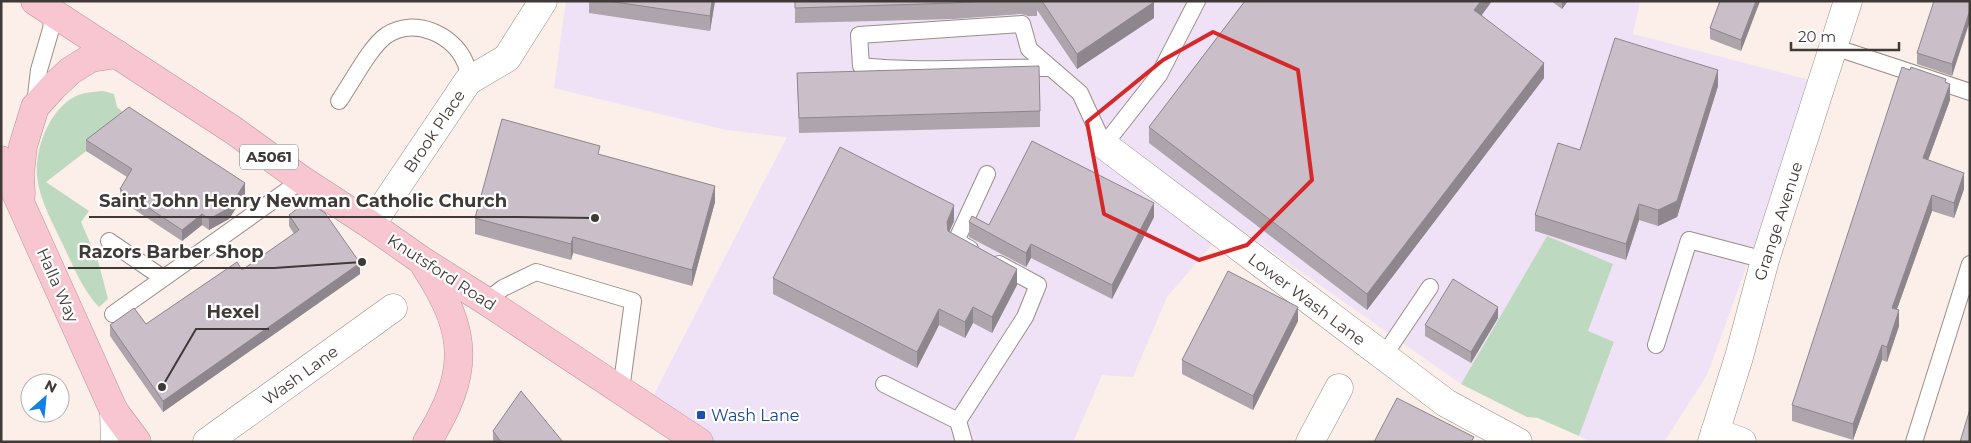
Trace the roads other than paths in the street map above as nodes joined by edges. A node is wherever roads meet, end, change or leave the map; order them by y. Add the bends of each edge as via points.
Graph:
1 (543, 1) edge
2 (1197, 1) edge
3 (1848, 1) edge
4 (48, 5) edge
5 (1834, 47) junction
6 (117, 54) junction
7 (1049, 68) junction
8 (468, 81) junction
9 (1970, 92) edge
10 (339, 101) dead end
11 (35, 107) junction
12 (1104, 145) junction
13 (1, 160) edge
14 (987, 174) dead end
15 (302, 180) junction
16 (22, 203) junction
17 (371, 225) junction
18 (108, 241) dead end
19 (421, 260) junction
20 (1765, 260) junction
21 (1970, 264) edge
22 (164, 278) junction
23 (1430, 288) dead end
24 (486, 301) junction
25 (393, 308) dead end
26 (113, 314) dead end
27 (1656, 345) dead end
28 (1383, 356) junction
29 (884, 384) dead end
30 (1340, 388) dead end
31 (621, 390) junction
32 (114, 412) junction
33 (958, 421) junction
34 (1714, 437) edge
35 (115, 442) edge
36 (136, 442) edge
37 (207, 442) edge
38 (427, 442) edge
39 (699, 442) edge
40 (964, 442) edge
41 (1310, 442) edge
42 (1518, 442) edge
43 (1742, 442) edge
44 (1914, 442) edge

1 - 8 street, Brook Place via 507,58
2 - 12 lane via 1159,75
3 - 5 street, Grange Avenue
4 - 6 highway, Knutsford Road / A5061
4 - 11 lane
5 - 9 lane
5 - 20 street, Grange Avenue
6 - 11 highway via 91,58 70,71
6 - 15 highway, Knutsford Road / A5061
7 - 7 lane via 1029,49 1022,24 859,35 861,66 892,69
7 - 12 lane via 1080,93
8 - 10 lane via 466,63 447,40 421,28 395,30 376,45
8 - 17 street, Brook Place
11 - 16 highway via 23,146 20,174
12 - 28 street, Lower Wash Lane
13 - 16 highway, Halla Way
14 - 33 lane via 956,241 1038,285 1025,317
15 - 17 highway, Knutsford Road / A5061
15 - 22 lane
16 - 32 highway, Halla Way
17 - 19 highway, Knutsford Road / A5061
18 - 22 lane
19 - 24 highway, Knutsford Road / A5061
19 - 38 highway, A5061 via 443,295 458,337 453,389 444,414
20 - 27 lane via 1689,240
20 - 34 street, Grange Avenue
21 - 44 lane
22 - 26 lane
23 - 28 lane
24 - 31 highway, Knutsford Road / A5061
24 - 31 lane via 503,288 536,272 634,301
25 - 37 street, Wash Lane
28 - 42 street, Lower Wash Lane via 1446,403
29 - 33 lane
30 - 41 street
31 - 39 highway, Knutsford Road / A5061
32 - 35 street, Halla Way
32 - 36 highway, Halla Way
33 - 40 lane
34 - 43 street

